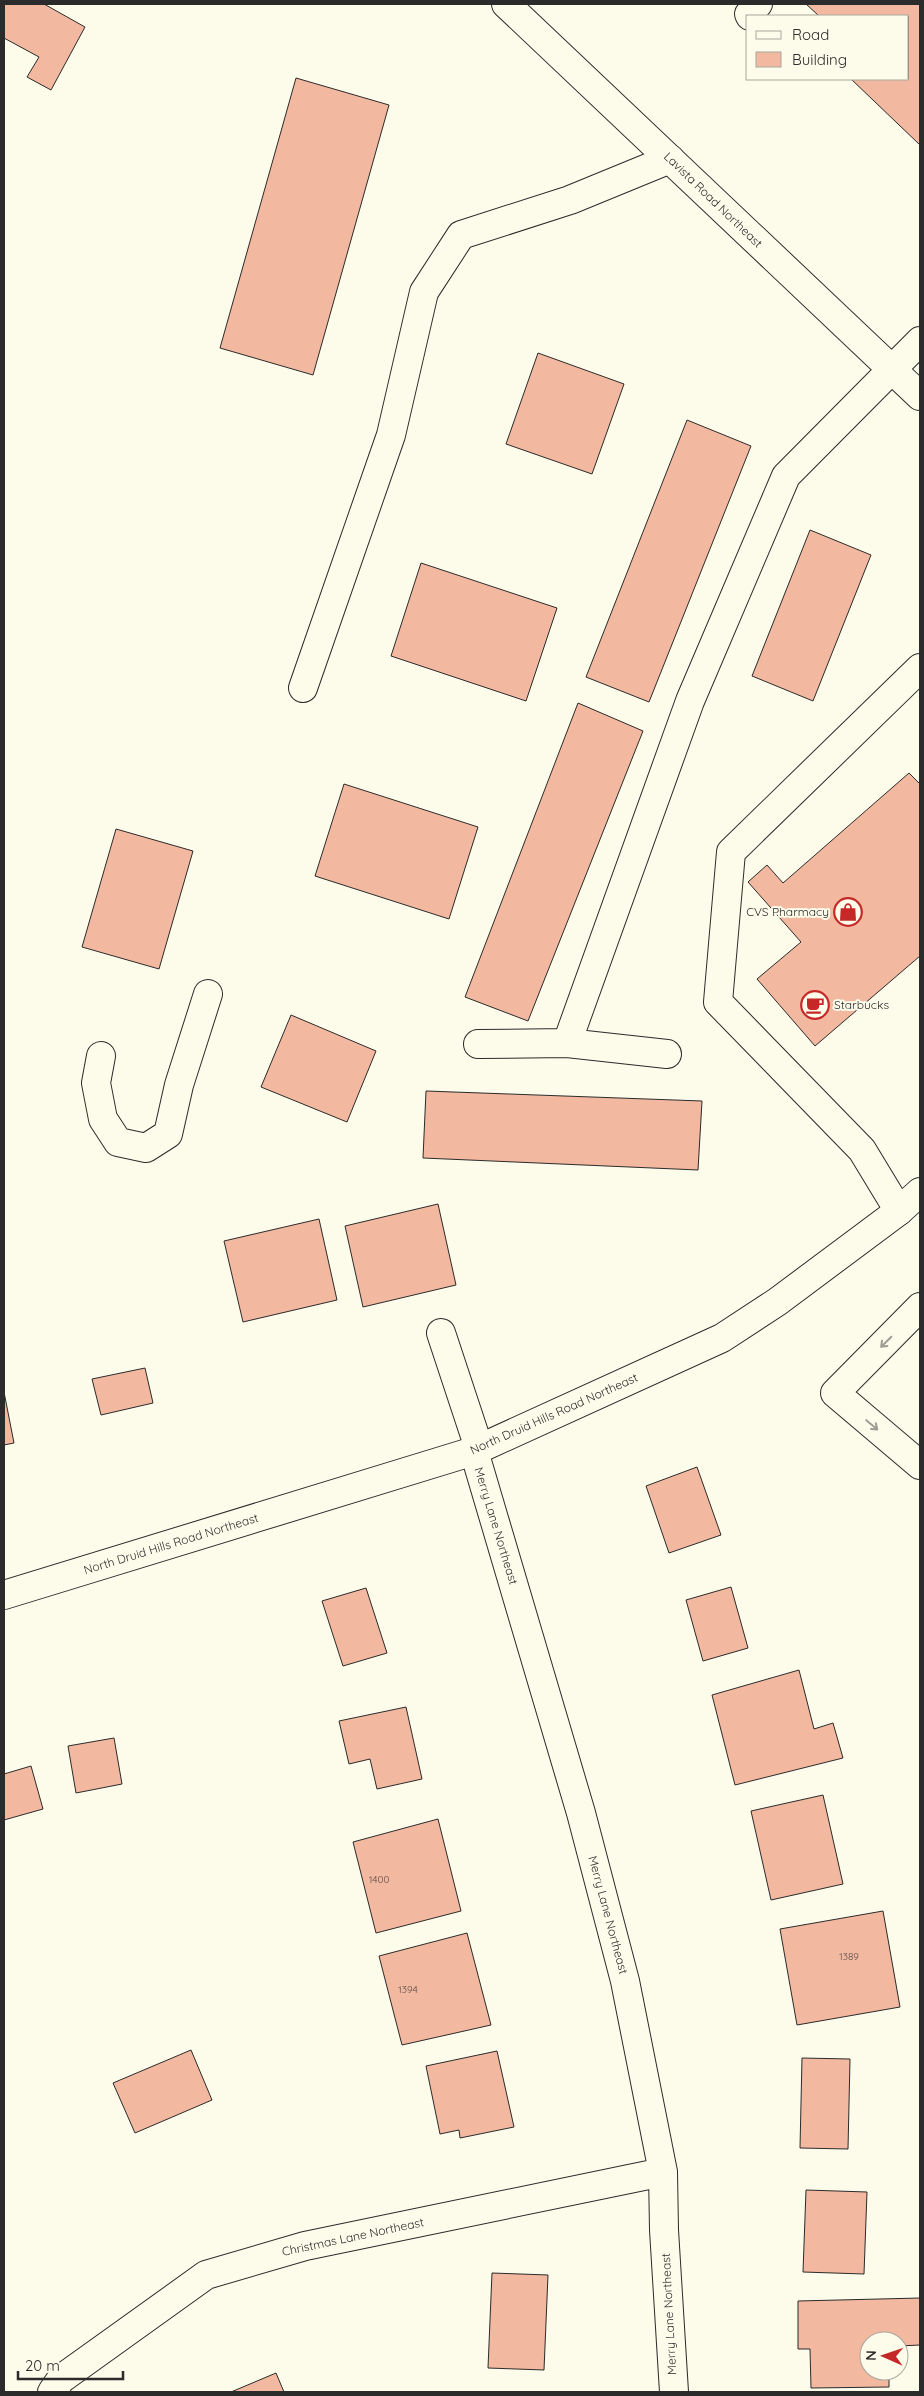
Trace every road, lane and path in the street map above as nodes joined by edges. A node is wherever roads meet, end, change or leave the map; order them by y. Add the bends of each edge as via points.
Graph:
1 (506, 4) edge
2 (758, 4) edge
3 (750, 15) edge
4 (670, 159) junction
5 (920, 341) edge
6 (892, 370) junction
7 (920, 396) edge
8 (920, 668) edge
9 (303, 688) dead end
10 (208, 994) dead end
11 (567, 1043) junction
12 (478, 1044) dead end
13 (667, 1054) dead end
14 (101, 1056) dead end
15 (920, 1192) edge
16 (899, 1211) junction
17 (920, 1307) edge
18 (441, 1333) dead end
19 (477, 1449) junction
20 (920, 1465) edge
21 (4, 1595) edge
22 (663, 2172) junction
23 (52, 2392) edge
24 (674, 2392) edge

1 - 4 street, Lavista Road Northeast
2 - 3 street
4 - 6 street, Lavista Road Northeast
4 - 9 street via 570,200 461,235 424,292 391,435
5 - 6 street
6 - 7 street, Lavista Road Northeast
6 - 11 street via 786,476 690,701
8 - 16 street via 730,852 718,1002 862,1150
10 - 14 street via 179,1085 168,1134 146,1148 118,1142 103,1119 96,1083
11 - 12 street
11 - 13 street
15 - 16 street, North Druid Hills Road Northeast
16 - 19 street, North Druid Hills Road Northeast via 777,1302 722,1338
17 -> 20 street via 835,1393
18 - 19 street, Merry Lane Northeast
19 - 21 street, North Druid Hills Road Northeast
19 - 22 street, Merry Lane Northeast via 581,1813 625,1981
22 - 23 street, Christmas Lane Northeast via 305,2246 206,2275 61,2379
22 - 24 street, Merry Lane Northeast

